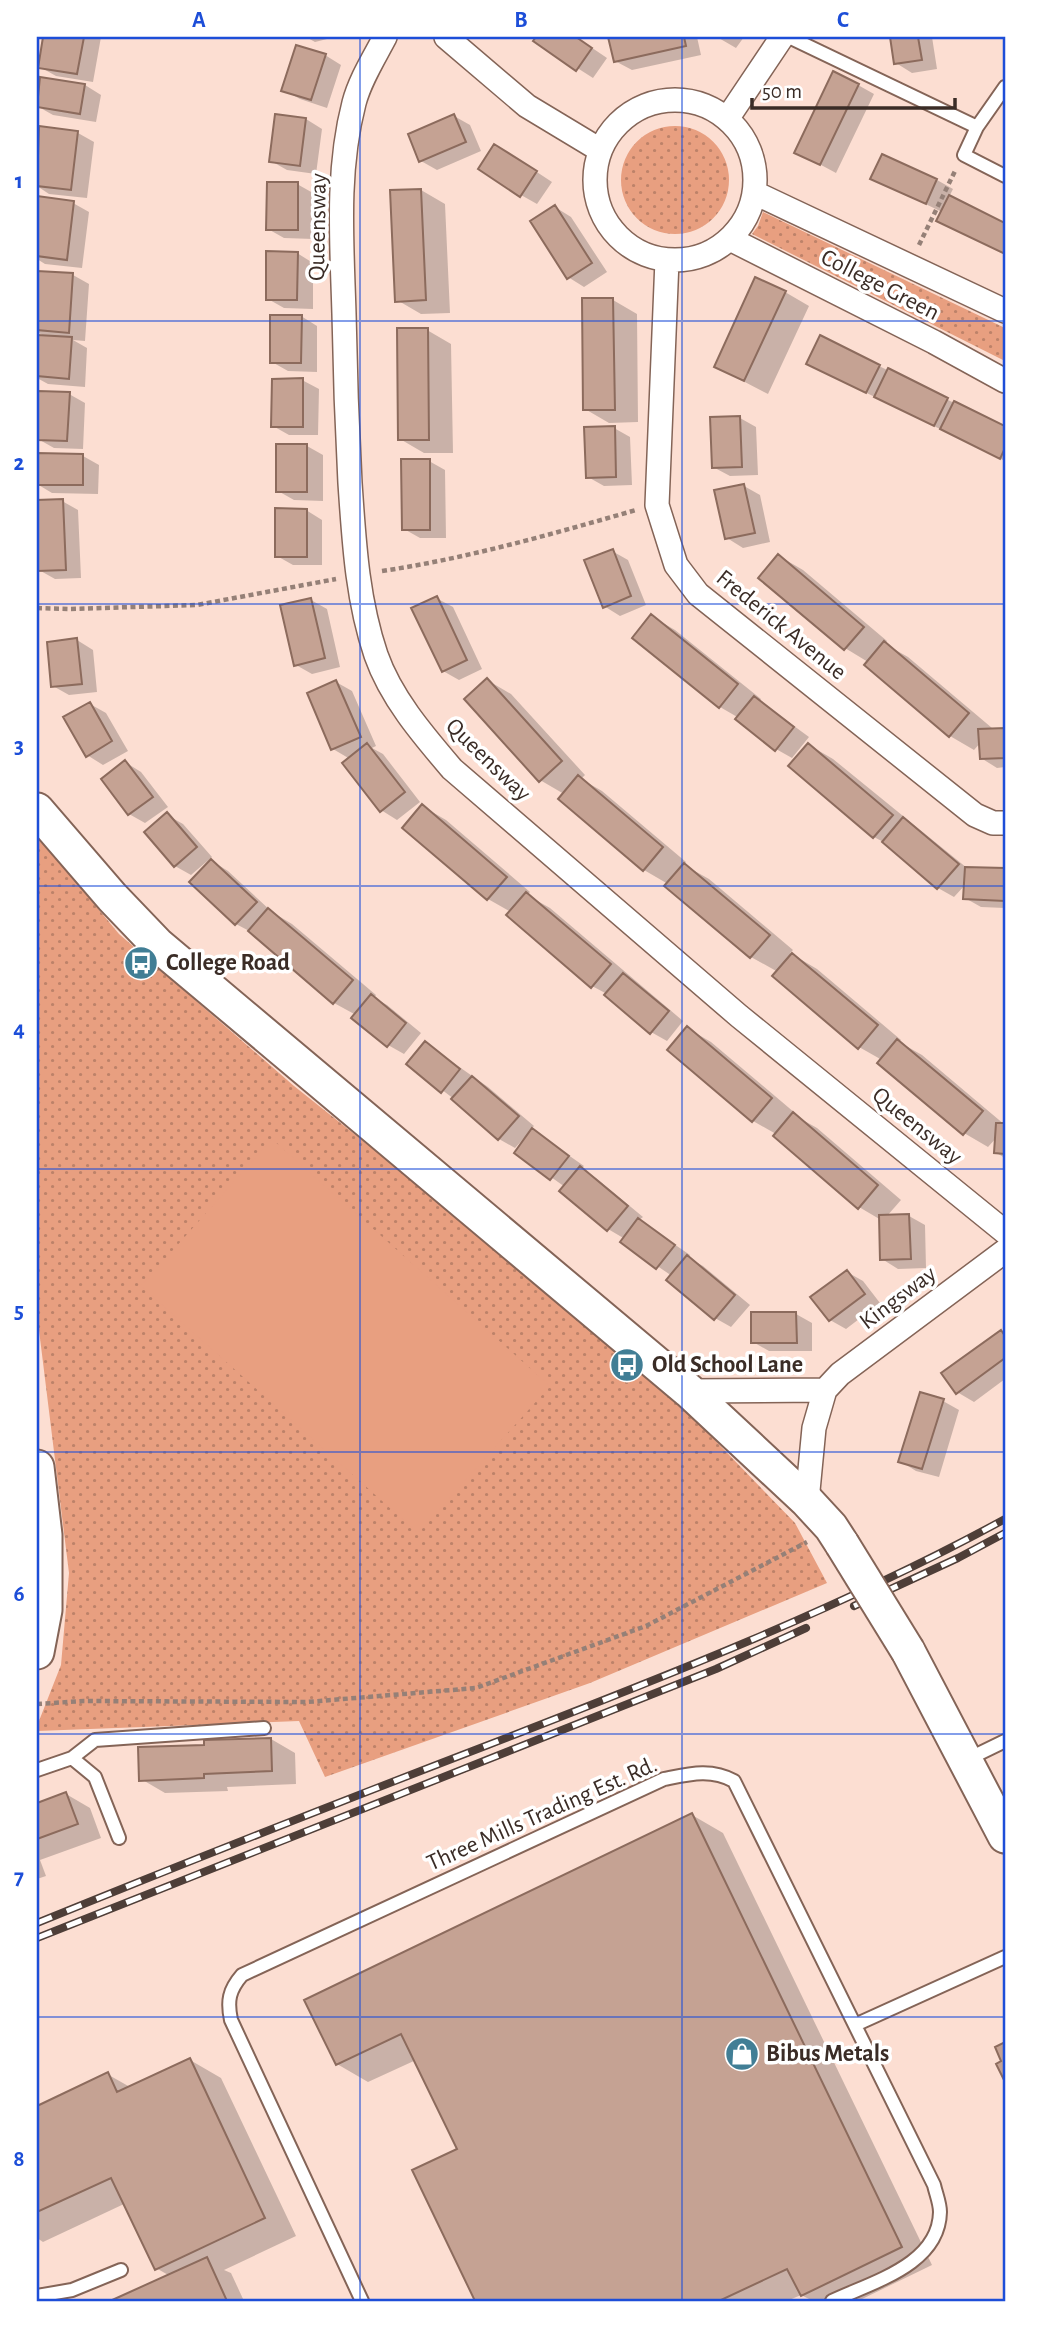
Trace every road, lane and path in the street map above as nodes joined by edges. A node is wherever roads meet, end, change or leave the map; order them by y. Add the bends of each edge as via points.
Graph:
1 (385, 37) edge
2 (446, 37) edge
3 (782, 37) edge
4 (789, 37) edge
5 (1005, 87) edge
6 (727, 119) junction
7 (977, 127) junction
8 (600, 150) junction
9 (964, 155) junction
10 (1005, 176) edge
11 (755, 192) junction
12 (730, 239) junction
13 (667, 260) junction
14 (909, 264) junction
15 (1005, 311) edge
16 (1005, 382) edge
17 (37, 810) edge
18 (1005, 823) edge
19 (1005, 1232) edge
20 (1005, 1251) edge
21 (825, 1390) junction
22 (690, 1391) junction
23 (37, 1467) edge
24 (807, 1501) junction
25 (837, 1535) junction
26 (37, 1652) edge
27 (37, 1704) edge
28 (264, 1728) dead end
29 (1005, 1741) edge
30 (72, 1758) junction
31 (966, 1760) junction
32 (37, 1770) edge
33 (1005, 1836) edge
34 (119, 1838) dead end
35 (1005, 1957) edge
36 (855, 2025) junction
37 (121, 2270) dead end
38 (37, 2295) edge
39 (362, 2301) edge
40 (832, 2301) edge

1 - 19 street, Queensway via 354,103 342,184 345,395 353,534 364,616 377,658 422,734 452,769 739,1016
2 - 8 street via 527,106
3 - 6 street
4 - 7 lane
5 - 7 lane
6 - 8 street via 686,100 667,100 637,109 612,129
6 - 11 street via 748,144
7 - 9 lane
8 - 13 street via 594,183 601,212 620,238 642,253
9 - 10 lane
9 - 14 path
11 - 12 street via 746,219
11 - 14 street, College Green
12 - 13 street via 702,256
12 - 16 street, College Green
13 - 18 street, Frederick Avenue via 657,505 676,565 698,594 975,815
14 - 15 street, College Green
17 - 22 street via 158,945
20 - 21 street, Kingsway
21 - 22 street
21 - 24 street via 810,1453
22 - 24 street
23 - 26 street via 45,1535 45,1610
24 - 25 street
25 - 27 path via 815,1537 646,1626 476,1688 306,1702
25 - 31 street, bridge via 908,1651
28 - 30 lane via 95,1740
29 - 31 lane
30 - 32 lane
30 - 34 lane via 95,1777
31 - 33 street
35 - 36 lane
36 - 39 lane, Three Mills Trading Est. Rd. via 734,1781 707,1772 664,1779 242,1975 228,2003 231,2020
36 - 40 lane, Three Mills Trading Est. Rd. via 934,2185 940,2209 933,2241 922,2255
37 - 38 lane via 72,2290

